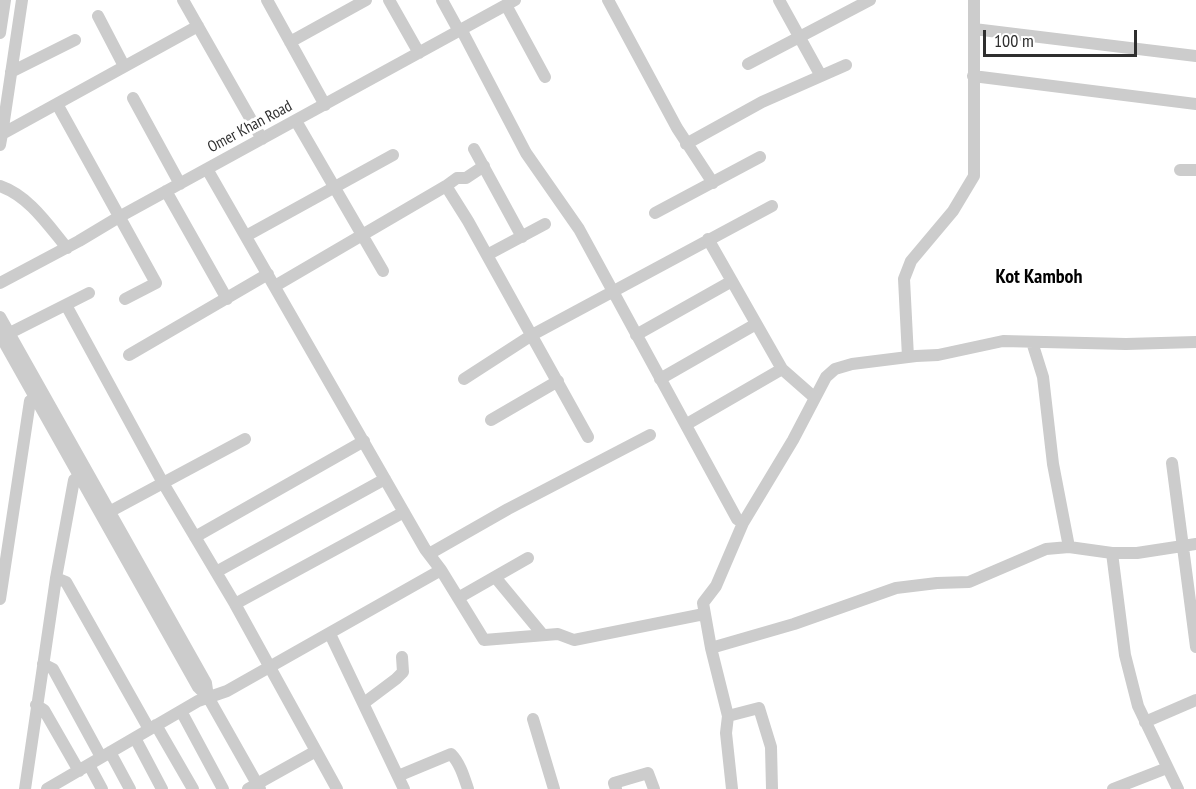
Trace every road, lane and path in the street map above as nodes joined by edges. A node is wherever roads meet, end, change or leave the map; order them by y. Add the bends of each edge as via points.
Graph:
1 (5, 0) edge
2 (22, 0) edge
3 (183, 0) edge
4 (267, 0) edge
5 (366, 0) edge
6 (390, 0) edge
7 (442, 0) edge
8 (608, 0) edge
9 (779, 0) edge
10 (870, 0) edge
11 (974, 0) edge
12 (510, 2) edge
13 (98, 16) dead end
14 (198, 26) junction
15 (974, 29) junction
16 (460, 30) junction
17 (0, 33) edge
18 (800, 37) junction
19 (75, 40) dead end
20 (290, 42) junction
21 (419, 53) junction
22 (1196, 56) edge
23 (748, 64) dead end
24 (846, 65) dead end
25 (124, 66) junction
26 (11, 72) junction
27 (545, 76) dead end
28 (821, 76) junction
29 (973, 76) junction
30 (133, 98) dead end
31 (57, 104) junction
32 (1196, 104) edge
33 (325, 105) junction
34 (296, 121) junction
35 (262, 139) junction
36 (1, 140) edge
37 (686, 144) junction
38 (474, 148) dead end
39 (393, 155) dead end
40 (760, 157) dead end
41 (484, 166) junction
42 (207, 169) junction
43 (1180, 170) dead end
44 (1196, 170) edge
45 (713, 183) junction
46 (180, 184) junction
47 (0, 186) edge
48 (446, 186) junction
49 (334, 188) junction
50 (166, 191) junction
51 (772, 206) dead end
52 (655, 213) dead end
53 (118, 217) junction
54 (545, 224) dead end
55 (362, 235) junction
56 (246, 237) junction
57 (522, 237) junction
58 (708, 239) junction
59 (67, 248) junction
60 (488, 255) junction
61 (382, 271) dead end
62 (268, 274) junction
63 (732, 281) junction
64 (0, 283) edge
65 (275, 286) junction
66 (613, 292) junction
67 (89, 293) dead end
68 (125, 299) dead end
69 (227, 299) junction
70 (66, 305) junction
71 (0, 316) edge
72 (756, 324) junction
73 (3, 335) edge
74 (532, 335) junction
75 (636, 335) junction
76 (1032, 342) junction
77 (1196, 342) edge
78 (129, 355) dead end
79 (908, 357) junction
80 (782, 369) junction
81 (464, 379) dead end
82 (660, 379) junction
83 (558, 381) junction
84 (35, 398) junction
85 (815, 398) junction
86 (491, 420) dead end
87 (687, 424) junction
88 (650, 435) dead end
89 (588, 436) dead end
90 (245, 439) dead end
91 (364, 441) junction
92 (1173, 463) dead end
93 (79, 477) junction
94 (385, 478) junction
95 (163, 483) junction
96 (109, 512) junction
97 (404, 512) junction
98 (743, 523) junction
99 (195, 537) junction
100 (1196, 544) edge
101 (1182, 546) junction
102 (1070, 547) junction
103 (1112, 553) junction
104 (429, 554) junction
105 (528, 558) dead end
106 (441, 570) junction
107 (216, 572) junction
108 (495, 577) junction
109 (56, 578) junction
110 (458, 598) junction
111 (0, 599) edge
112 (235, 604) junction
113 (704, 614) junction
114 (330, 634) junction
115 (543, 635) junction
116 (1196, 647) edge
117 (711, 648) junction
118 (402, 657) dead end
119 (43, 664) junction
120 (268, 667) junction
121 (208, 697) junction
122 (1196, 700) edge
123 (364, 703) junction
124 (36, 705) junction
125 (181, 711) junction
126 (728, 716) junction
127 (533, 719) dead end
128 (1145, 722) junction
129 (152, 727) junction
130 (135, 738) junction
131 (316, 751) junction
132 (106, 755) junction
133 (84, 768) junction
134 (1167, 768) junction
135 (398, 776) junction
136 (66, 784) edge
137 (255, 787) edge
138 (25, 789) edge
139 (47, 789) edge
140 (102, 789) edge
141 (130, 789) edge
142 (162, 789) edge
143 (193, 789) edge
144 (223, 789) edge
145 (337, 789) edge
146 (404, 789) edge
147 (468, 789) edge
148 (554, 789) edge
149 (616, 789) edge
150 (654, 789) edge
151 (732, 789) edge
152 (772, 789) edge
153 (1113, 789) edge
154 (1178, 789) edge

1 - 17 street
2 - 26 street
3 - 14 street
4 - 20 street
5 - 20 street
6 - 21 street
7 - 16 street
8 - 37 street
9 - 18 street
10 - 18 street
11 - 15 street
12 - 16 street, Omer Khan Road
12 - 27 street
13 - 25 street
14 - 25 street
14 - 35 street
15 - 22 street
15 - 29 street
16 - 21 street, Omer Khan Road
16 - 66 street via 526,153 579,229
18 - 23 street
18 - 28 street
19 - 26 street
20 - 33 street
21 - 33 street, Omer Khan Road
24 - 28 street
25 - 31 street
26 - 36 street
28 - 37 street via 762,102
29 - 32 street
29 - 79 street via 974,176 953,211 907,269 904,279
30 - 46 street
31 - 36 street
31 - 53 street
33 - 34 street, Omer Khan Road
34 - 35 street, Omer Khan Road
34 - 49 street
35 - 42 street, Omer Khan Road
37 - 45 street
38 - 41 street
39 - 49 street
40 - 45 street
41 - 48 street
41 - 57 street
42 - 46 street, Omer Khan Road
42 - 56 street
43 - 44 street
45 - 52 street
46 - 50 street, Omer Khan Road
47 - 59 street via 25,201
48 - 55 street
48 - 60 street
49 - 55 street
49 - 56 street
50 - 53 street, Omer Khan Road
50 - 69 street
51 - 58 street
53 - 59 street, Omer Khan Road
53 - 68 street via 156,283
54 - 57 street
55 - 61 street
55 - 65 street
56 - 62 street
57 - 60 street
58 - 63 street
58 - 66 street
59 - 64 street, Omer Khan Road
60 - 74 street
62 - 65 street
62 - 69 street
63 - 72 street
63 - 75 street
65 - 91 street
66 - 74 street
66 - 75 street
67 - 70 street
69 - 78 street
70 - 73 street
70 - 95 street
71 - 73 street
72 - 80 street
72 - 82 street
73 - 84 street
73 - 96 street
74 - 81 street
74 - 83 street
75 - 82 street
76 - 77 street
76 - 79 street via 1003,341 938,355
76 - 102 street via 1042,377 1053,464
79 - 85 street via 835,369
80 - 85 street
80 - 87 street
82 - 87 street
83 - 86 street
83 - 89 street
84 - 93 street
84 - 111 street via 30,401
85 - 98 street
87 - 98 street via 737,519
88 - 104 street
90 - 95 street
91 - 94 street
91 - 99 street
92 - 101 street
93 - 109 street via 74,480
93 - 121 street via 198,687
94 - 97 street
94 - 107 street
95 - 96 street
95 - 99 street
96 - 121 street via 206,683
97 - 104 street
97 - 112 street
98 - 113 street via 716,586 703,603
99 - 107 street
100 - 101 street
101 - 103 street
101 - 116 street
102 - 103 street
102 - 117 street via 1046,549 969,582 896,588
103 - 128 street via 1125,656
104 - 106 street
105 - 108 street
106 - 110 street
106 - 114 street
107 - 112 street
108 - 110 street
108 - 115 street
109 - 119 street
109 - 129 street via 66,582
110 - 115 street via 484,640
112 - 120 street
113 - 115 street via 574,640 558,634
113 - 117 street
114 - 120 street
114 - 123 street
117 - 126 street
118 - 123 street via 403,672
119 - 124 street
119 - 132 street via 53,669
120 - 121 street via 227,691
120 - 131 street
121 - 125 street
121 - 137 street
122 - 128 street
123 - 135 street
124 - 133 street via 44,710
124 - 138 street
125 - 129 street
125 - 144 street
126 - 151 street
126 - 152 street via 759,708 771,747
127 - 148 street
128 - 134 street
129 - 130 street
129 - 143 street
130 - 132 street
130 - 142 street
131 - 137 street
131 - 145 street
132 - 133 street
132 - 141 street
133 - 136 street
133 - 140 street
134 - 153 street
134 - 154 street
135 - 146 street
135 - 147 street via 451,754
136 - 139 street
149 - 150 street via 614,783 648,773

